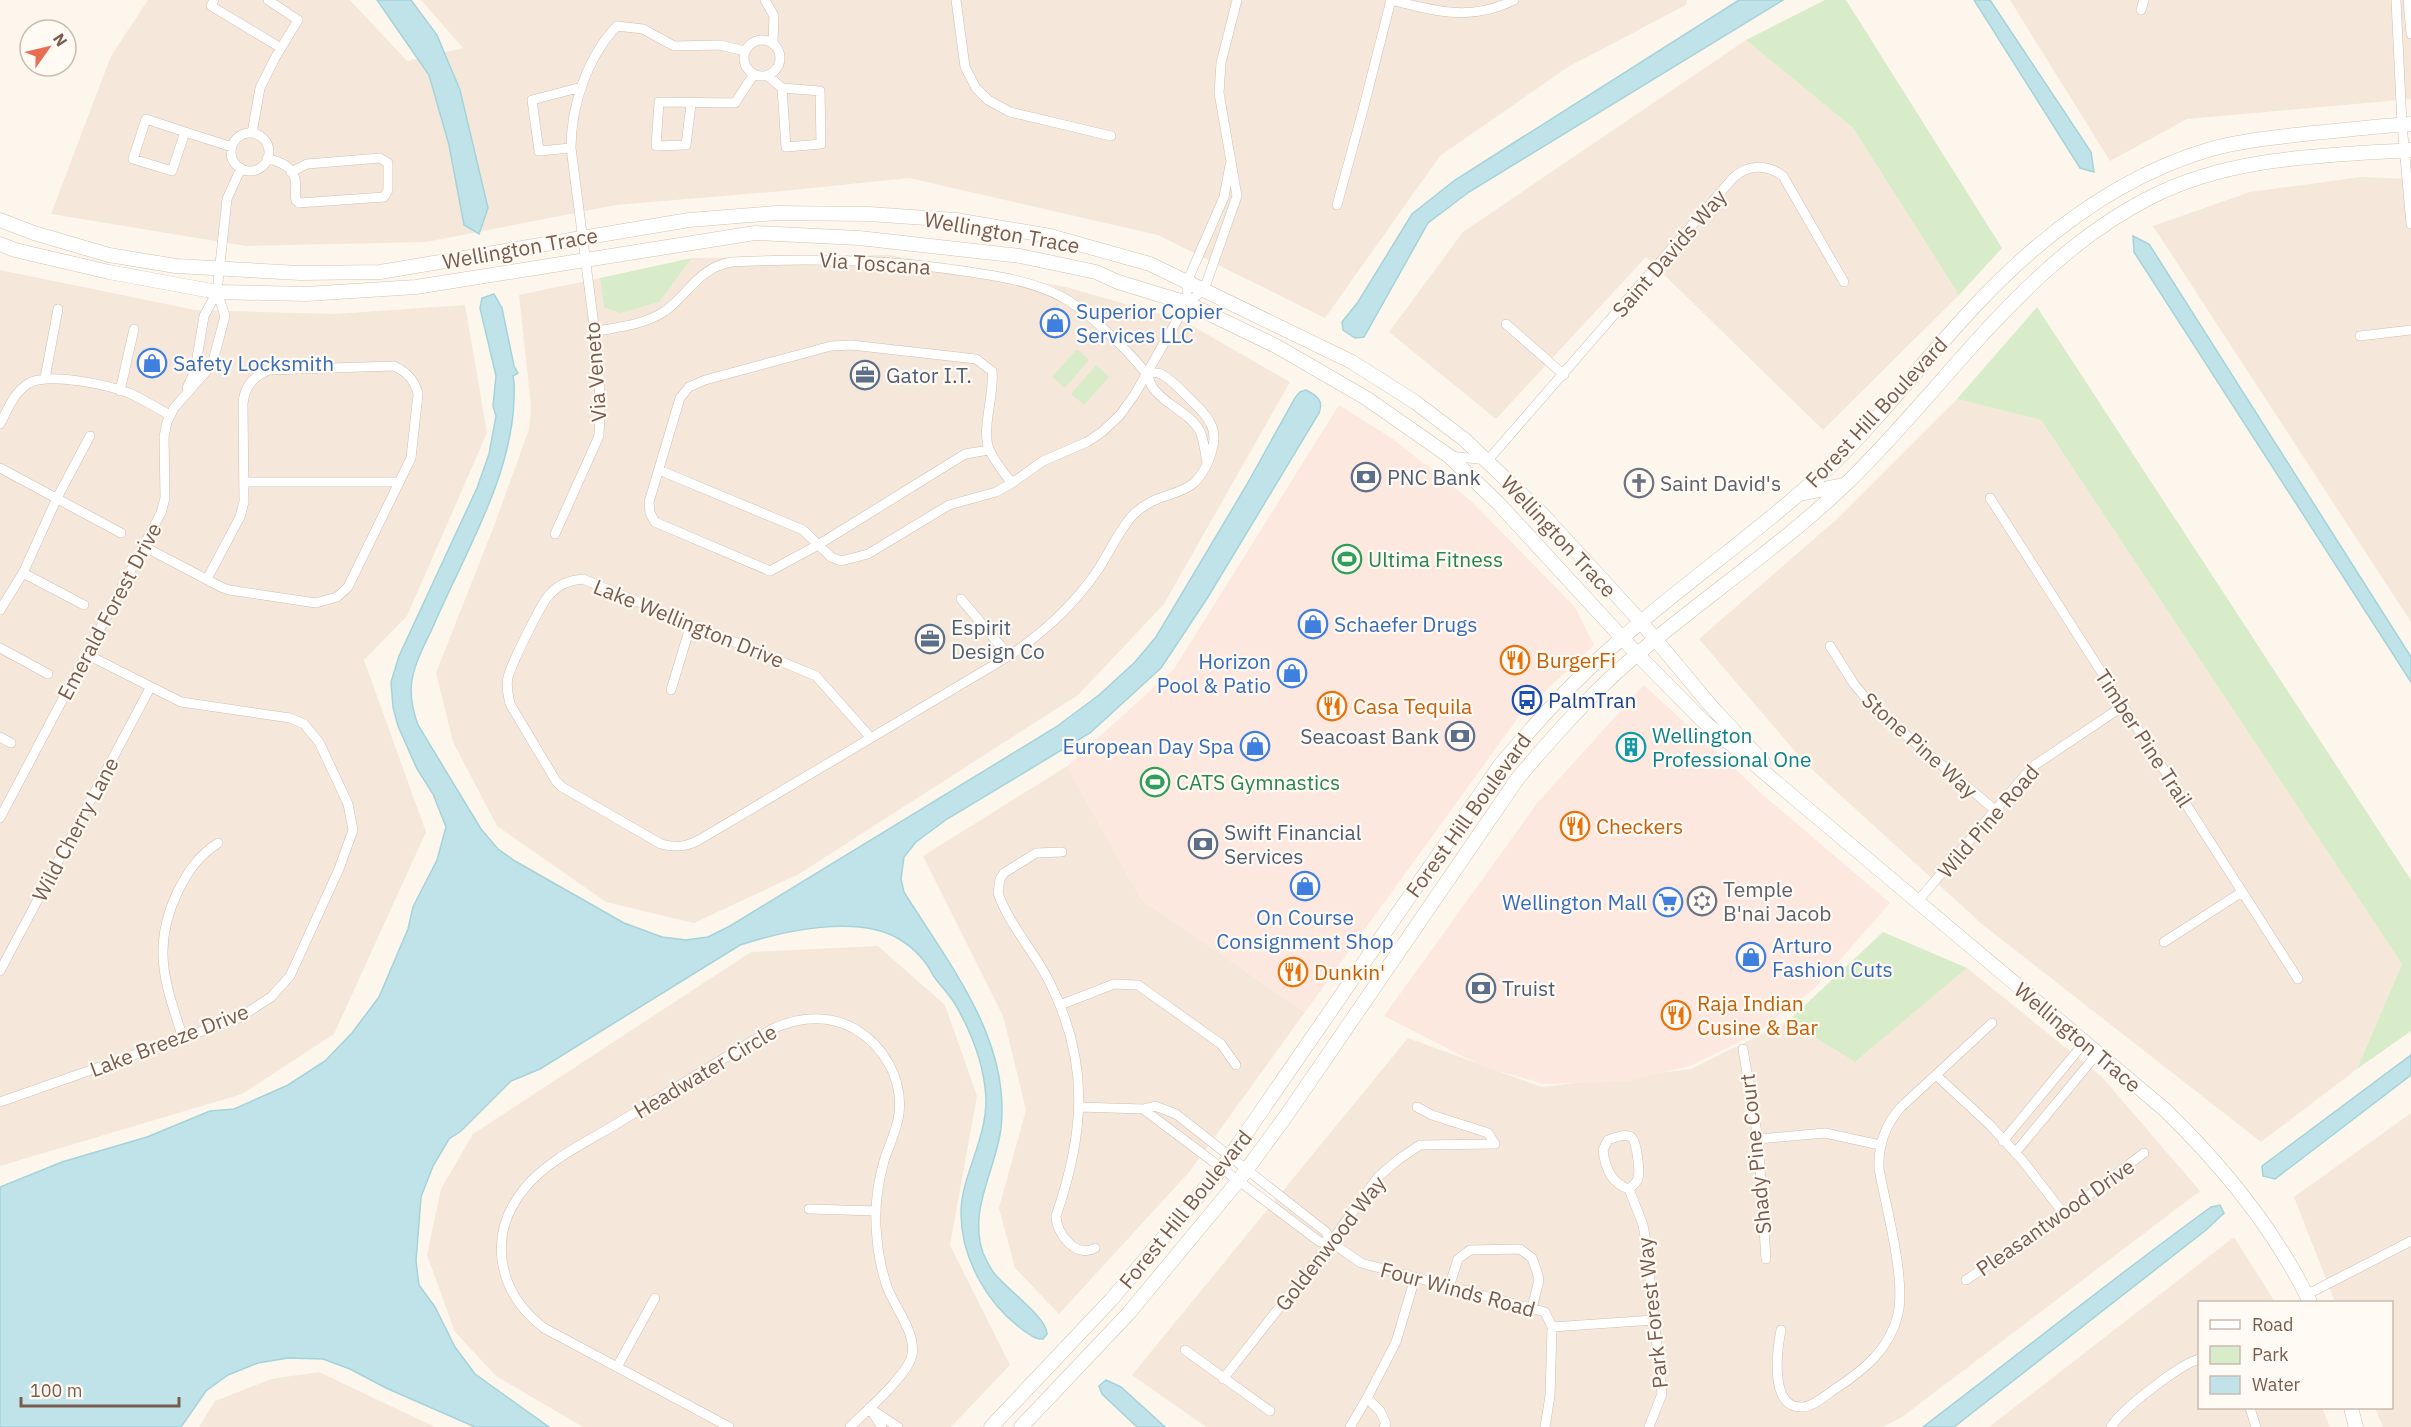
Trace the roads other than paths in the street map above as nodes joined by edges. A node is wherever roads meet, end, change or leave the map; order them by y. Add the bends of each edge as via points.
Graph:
1 (214, 0) edge
2 (268, 0) edge
3 (765, 0) edge
4 (956, 0) edge
5 (1237, 0) edge
6 (1391, 0) edge
7 (1514, 0) edge
8 (2144, 0) edge
9 (2396, 0) edge
10 (2408, 0) edge
11 (2141, 10) dead end
12 (2410, 28) edge
13 (2397, 29) junction
14 (2411, 34) edge
15 (773, 42) junction
16 (281, 48) junction
17 (745, 51) junction
18 (754, 74) junction
19 (767, 75) junction
20 (582, 87) junction
21 (782, 88) junction
22 (691, 104) junction
23 (2407, 124) edge
24 (185, 132) junction
25 (252, 133) junction
26 (1111, 136) dead end
27 (232, 147) junction
28 (571, 148) junction
29 (2408, 150) edge
30 (267, 159) junction
31 (1231, 160) junction
32 (241, 168) junction
33 (291, 172) junction
34 (1336, 205) dead end
35 (0, 220) edge
36 (2411, 224) edge
37 (583, 238) junction
38 (0, 244) edge
39 (586, 261) junction
40 (221, 268) junction
41 (1187, 282) junction
42 (1844, 282) dead end
43 (1204, 290) junction
44 (218, 292) junction
45 (1187, 303) junction
46 (58, 309) dead end
47 (1506, 324) dead end
48 (134, 329) dead end
49 (2411, 330) edge
50 (593, 332) junction
51 (2360, 336) dead end
52 (1146, 372) junction
53 (1563, 375) junction
54 (45, 378) junction
55 (120, 391) junction
56 (184, 396) junction
57 (170, 414) junction
58 (0, 424) edge
59 (90, 436) dead end
60 (989, 450) junction
61 (1449, 456) junction
62 (1488, 460) junction
63 (1208, 465) junction
64 (0, 468) edge
65 (658, 470) junction
66 (245, 482) junction
67 (399, 482) junction
68 (1011, 483) junction
69 (1845, 485) junction
70 (1798, 494) junction
71 (57, 498) junction
72 (1990, 498) dead end
73 (120, 533) dead end
74 (555, 534) dead end
75 (818, 545) junction
76 (143, 546) junction
77 (23, 573) junction
78 (207, 579) junction
79 (961, 599) dead end
80 (84, 604) dead end
81 (0, 610) edge
82 (1641, 622) junction
83 (691, 624) junction
84 (1622, 638) junction
85 (1656, 639) junction
86 (1830, 646) dead end
87 (0, 648) edge
88 (86, 654) junction
89 (1637, 654) junction
90 (1010, 656) junction
91 (48, 674) dead end
92 (150, 688) junction
93 (671, 690) dead end
94 (2123, 706) junction
95 (0, 737) edge
96 (872, 738) junction
97 (11, 743) dead end
98 (1805, 808) junction
99 (1995, 810) junction
100 (0, 818) edge
101 (218, 843) dead end
102 (1062, 852) dead end
103 (2242, 892) junction
104 (1917, 902) junction
105 (2164, 942) dead end
106 (0, 971) edge
107 (2298, 978) dead end
108 (1060, 1005) junction
109 (1992, 1023) dead end
110 (183, 1038) junction
111 (2084, 1043) junction
112 (1743, 1049) dead end
113 (2097, 1054) junction
114 (1236, 1065) dead end
115 (1936, 1075) junction
116 (0, 1102) edge
117 (1079, 1107) junction
118 (1417, 1107) dead end
119 (1143, 1109) junction
120 (1758, 1139) junction
121 (2003, 1141) junction
122 (1880, 1145) junction
123 (2016, 1153) junction
124 (2144, 1153) dead end
125 (1230, 1155) junction
126 (1221, 1168) junction
127 (1243, 1174) junction
128 (1631, 1193) junction
129 (809, 1209) dead end
130 (876, 1211) junction
131 (2064, 1215) junction
132 (2411, 1241) edge
133 (1331, 1242) junction
134 (1095, 1248) dead end
135 (1766, 1259) dead end
136 (1415, 1278) junction
137 (1966, 1280) dead end
138 (1449, 1287) junction
139 (655, 1298) dead end
140 (2308, 1299) edge
141 (1532, 1308) junction
142 (1654, 1320) junction
143 (1552, 1327) junction
144 (1781, 1330) dead end
145 (1185, 1350) dead end
146 (2198, 1359) edge
147 (617, 1368) junction
148 (1223, 1379) junction
149 (1367, 1398) junction
150 (869, 1408) junction
151 (2251, 1409) edge
152 (2352, 1409) edge
153 (1270, 1411) dead end
154 (729, 1427) edge
155 (850, 1427) edge
156 (882, 1427) edge
157 (898, 1427) edge
158 (991, 1427) edge
159 (1021, 1427) edge
160 (1350, 1427) edge
161 (1384, 1427) edge
162 (1545, 1427) edge
163 (1649, 1427) edge
164 (2111, 1427) edge
165 (2256, 1427) edge
166 (2356, 1427) edge

1 - 16 street via 211,6
2 - 16 street via 298,20
3 - 15 street via 774,16
4 - 26 street via 962,59 982,94 1010,112
5 - 31 street via 1219,78
6 - 7 street via 1463,14 1488,11
6 - 34 street
8 - 11 street
9 - 13 street
10 - 12 street
12 - 13 street
12 - 14 street
13 - 23 street
15 - 17 street via 757,40
15 - 19 street via 780,52 780,64
16 - 25 street via 260,88
17 - 18 street via 747,67
17 - 20 street, Via Veneto via 720,45 674,46 643,29 617,26 605,39
18 - 19 street
18 - 22 street via 735,103
19 - 21 street
20 - 28 street, Via Veneto via 572,120
20 - 28 street via 532,100 538,151
21 - 21 street via 820,91 821,144 786,147
22 - 22 street via 659,102 656,146 686,145
23 - 29 street
23 - 70 street, Forest Hill Boulevard via 2212,148 2155,169 2108,195 2060,228 2000,280 1863,433
24 - 24 street via 172,171 133,159 146,119
24 - 27 street
25 - 27 street via 242,135
25 - 30 street via 266,142
27 - 32 street via 232,159
28 - 37 street, Via Veneto
29 - 36 street
29 - 69 street, Forest Hill Boulevard via 2238,166 2168,189 2126,210 2078,244 2018,296
30 - 32 street via 253,170
30 - 33 street via 281,161
31 - 41 street via 1224,197
31 - 43 street via 1237,196
32 - 40 street, Emerald Forest Drive via 227,199
33 - 33 street via 299,203 384,197 388,190 387,163 380,158 307,164
35 - 40 street, Wellington Trace via 109,255 176,266
37 - 39 street, Via Veneto
37 - 40 street, Wellington Trace via 380,272 300,273
37 - 41 street, Wellington Trace via 689,220 776,213 880,214 956,220 1050,236 1150,264
38 - 44 street, Wellington Trace via 109,272
39 - 44 street, Wellington Trace via 416,287 306,294
39 - 45 street, Wellington Trace via 755,233 859,238 1032,259 1096,272
39 - 50 street, Via Veneto
40 - 44 street, Emerald Forest Drive
41 - 43 street, Wellington Trace
41 - 45 street
42 - 53 street, Saint Davids Way via 1783,176 1769,168 1753,167 1733,178
43 - 45 street
43 - 62 street, Wellington Trace via 1352,362 1414,402
44 - 56 street, Emerald Forest Drive via 204,316 195,370
44 - 56 street, Emerald Forest Drive via 225,316 212,365
45 - 52 street
45 - 61 street, Wellington Trace via 1276,346 1366,398
46 - 54 street
47 - 53 street
48 - 55 street
49 - 51 street
50 - 52 street, Via Toscana via 651,319 676,302 703,274 724,264 883,261 992,275 1053,293 1085,313
50 - 74 street, Via Veneto via 600,393 599,436
52 - 63 street via 1154,389 1200,432
52 - 63 street, Lake Wellington Drive via 1162,374 1213,426 1215,440
52 - 68 street via 1126,408 1108,427 1087,442 1043,461
53 - 62 street, Saint Davids Way
54 - 55 street
54 - 58 street via 18,393
55 - 57 street
56 - 57 street, Emerald Forest Drive
57 - 76 street, Emerald Forest Drive via 164,437 165,498
59 - 71 street
60 - 65 street via 992,371 976,359 831,346 689,387 680,398
60 - 68 street
60 - 75 street via 965,454
61 - 62 street
61 - 84 street, Wellington Trace via 1499,504
62 - 82 street, Wellington Trace
63 - 90 street, Lake Wellington Drive via 1188,489 1150,503 1132,516 1077,597 1049,626
64 - 71 street
65 - 75 street via 774,516 803,530
65 - 75 street via 649,502 656,522 770,571
66 - 67 street
66 - 67 street via 243,397 255,377 269,370 394,366 407,374 418,394 411,458
66 - 78 street via 243,510
67 - 78 street via 348,587 337,597 316,603 229,590
68 - 75 street via 996,492 949,505 855,559 841,561
69 - 70 street
69 - 85 street, Forest Hill Boulevard
70 - 82 street, Forest Hill Boulevard
71 - 73 street
71 - 77 street
72 - 94 street, Timber Pine Trail
76 - 78 street
76 - 88 street, Emerald Forest Drive
77 - 80 street
77 - 81 street
79 - 90 street
82 - 84 street, Forest Hill Boulevard
82 - 85 street, Wellington Trace
83 - 93 street
83 - 96 street, Lake Wellington Drive via 816,676
83 - 96 street, Lake Wellington Drive via 583,579 562,585 544,601 508,676 507,691 510,704 562,787 653,841 684,846
84 - 89 street, Wellington Trace
84 - 125 street, Forest Hill Boulevard via 1501,764
85 - 89 street, Forest Hill Boulevard
85 - 98 street, Wellington Trace via 1710,705
86 - 99 street, Stone Pine Way via 1873,707
87 - 91 street
88 - 92 street, Lake Breeze Drive
88 - 100 street, Emerald Forest Drive
89 - 98 street, Wellington Trace via 1702,720
89 - 127 street, Forest Hill Boulevard via 1588,700 1518,778
90 - 96 street, Lake Wellington Drive
92 - 106 street, Wild Cherry Lane
92 - 110 street, Lake Breeze Drive via 182,702 290,718 304,724 319,742 348,804 353,830 290,976 263,1003 240,1018
94 - 99 street, Wild Pine Road via 2032,767
94 - 103 street, Timber Pine Trail
95 - 97 street
98 - 104 street, Wellington Trace
99 - 104 street, Wild Pine Road
101 - 110 street via 190,867 171,905 162,938 165,984
102 - 108 street via 1036,853 1004,873 998,886 1001,901
103 - 105 street
103 - 107 street, Timber Pine Trail
104 - 111 street, Wellington Trace
108 - 114 street via 1114,984 1138,986 1221,1044
108 - 117 street via 1076,1059
109 - 115 street
110 - 116 street, Lake Breeze Drive
111 - 113 street, Wellington Trace
111 - 121 street
112 - 120 street, Shady Pine Court
113 - 123 street
113 - 140 street, Wellington Trace via 2164,1109 2220,1166 2253,1206
115 - 121 street
115 - 122 street via 1896,1113
117 - 119 street
117 - 134 street via 1075,1151 1056,1224 1063,1237 1082,1252
118 - 133 street, Goldenwood Way via 1488,1133 1495,1144 1420,1145 1378,1177
119 - 125 street via 1155,1106 1176,1114
119 - 126 street
120 - 122 street via 1825,1133
120 - 135 street, Shady Pine Court
121 - 123 street
122 - 144 street via 1879,1169 1900,1283 1898,1313 1887,1342 1868,1365 1846,1382 1810,1405 1796,1406 1780,1391 1776,1355
123 - 131 street
124 - 131 street, Pleasantwood Drive
125 - 126 street, Forest Hill Boulevard
125 - 127 street
126 - 127 street
126 - 158 street, Forest Hill Boulevard via 1111,1300
127 - 133 street, Four Winds Road via 1326,1232
127 - 133 street, Four Winds Road via 1320,1242
127 - 159 street, Forest Hill Boulevard via 1128,1314
128 - 128 street via 1640,1172 1635,1140 1630,1136 1608,1140 1603,1150 1610,1175
128 - 142 street, Park Forest Way via 1644,1233
129 - 130 street
130 - 147 street, Headwater Circle via 884,1162 899,1114 898,1092 889,1064 866,1036 842,1023 799,1019 772,1029 559,1159 524,1188 508,1214 502,1260 507,1282 522,1308 544,1328
130 - 150 street, Headwater Circle via 881,1264 912,1348 906,1369
131 - 137 street, Pleasantwood Drive
132 - 140 street
133 - 136 street, Four Winds Road via 1361,1263
133 - 148 street, Goldenwood Way
136 - 138 street, Four Winds Road
136 - 149 street via 1396,1342
138 - 141 street, Four Winds Road
138 - 141 street via 1458,1259 1470,1250 1520,1249 1532,1258 1539,1280
139 - 147 street
141 - 143 street, Four Winds Road via 1545,1312
142 - 143 street, Four Winds Road
142 - 163 street, Park Forest Way via 1662,1394
143 - 162 street
145 - 148 street
146 - 164 street via 2153,1389
147 - 154 street, Headwater Circle
148 - 153 street
149 - 160 street
149 - 161 street via 1380,1411
150 - 155 street, Headwater Circle
150 - 156 street
150 - 157 street
151 - 165 street
152 - 166 street

